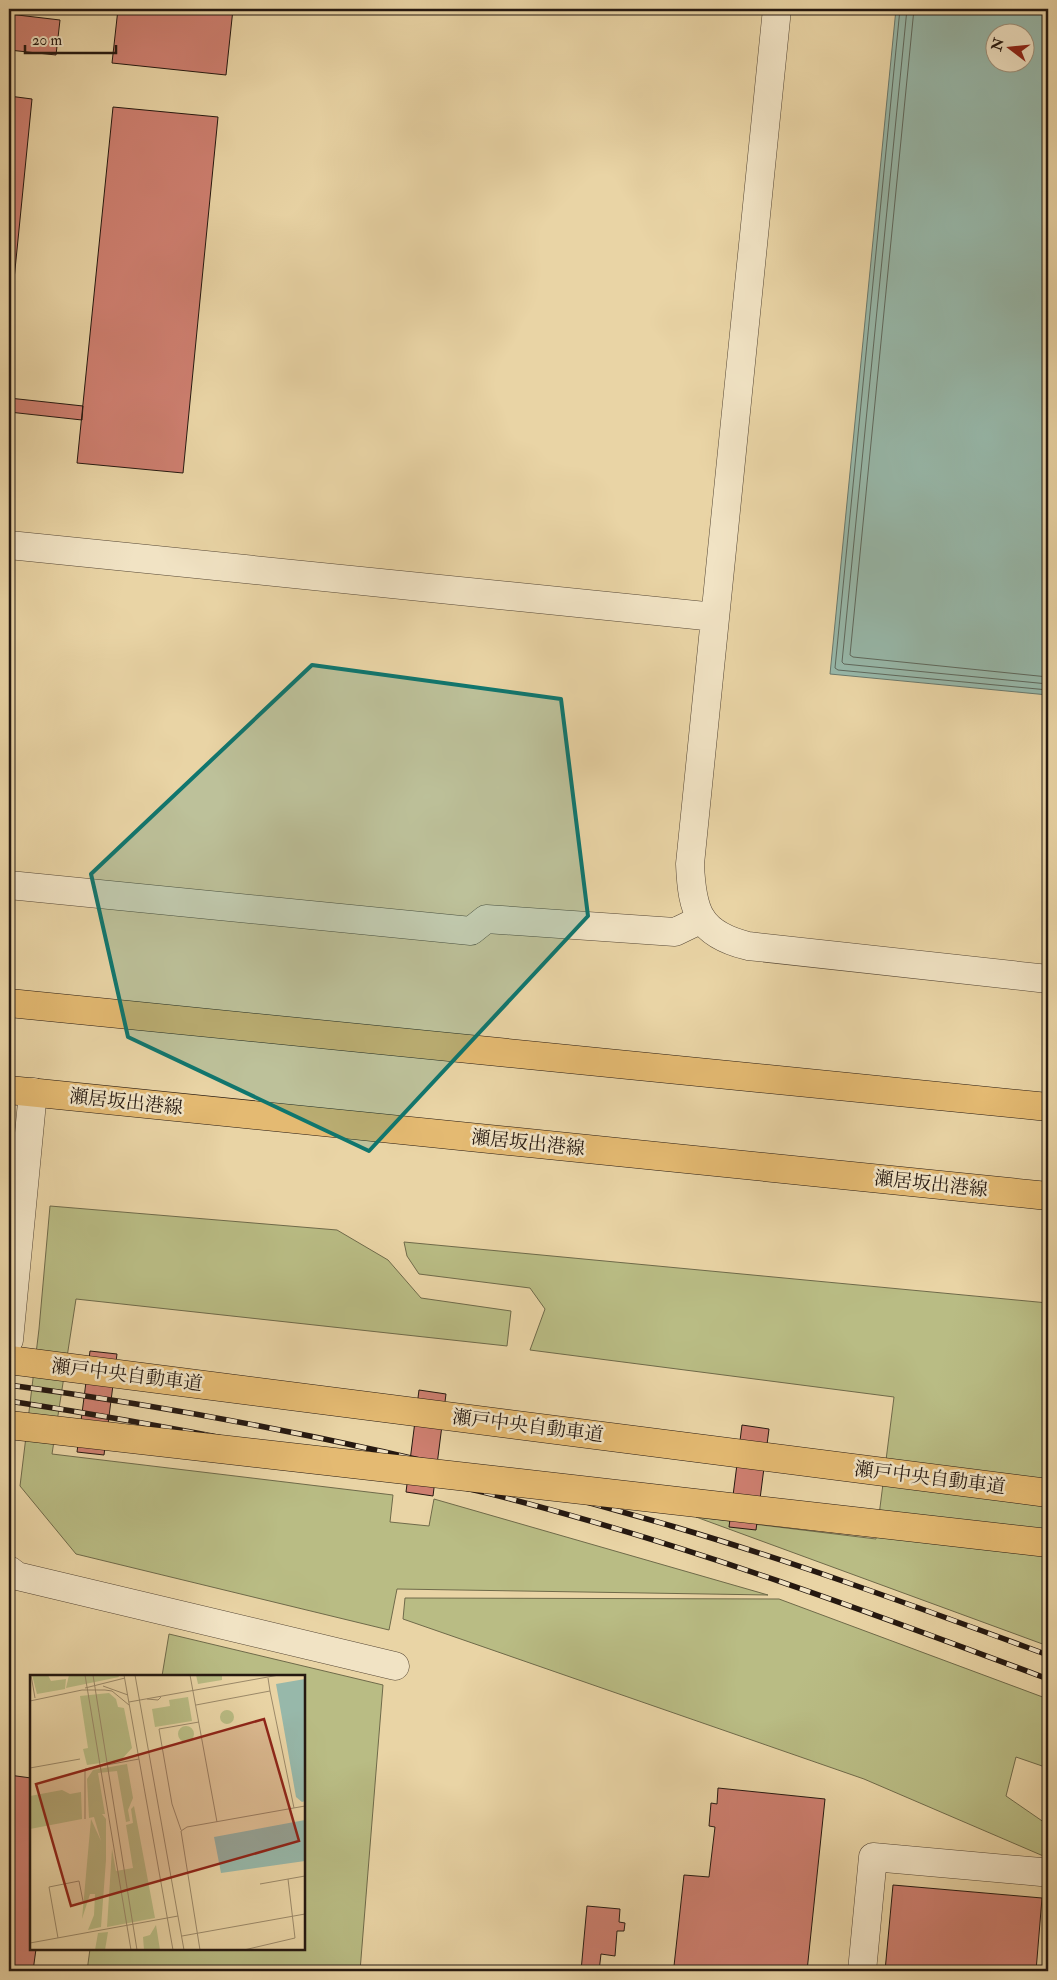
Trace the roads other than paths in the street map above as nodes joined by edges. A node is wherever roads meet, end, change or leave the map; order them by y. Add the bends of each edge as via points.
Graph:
1 (777, 9) edge
2 (9, 545) edge
3 (716, 617) junction
4 (9, 885) edge
5 (702, 919) junction
6 (1048, 979) edge
7 (9, 1003) edge
8 (21, 1091) edge
9 (1048, 1107) edge
10 (1048, 1196) edge
11 (9, 1340) edge
12 (9, 1360) edge
13 (9, 1425) edge
14 (1048, 1493) edge
15 (1048, 1543) edge
16 (9, 1570) edge
17 (395, 1666) dead end
18 (1041, 1872) dead end
19 (862, 1971) edge

1 - 3 street
2 - 3 street
3 - 5 street via 690,864 691,887
4 - 5 street via 471,932 486,919 675,932
5 - 6 street via 720,938 748,946
7 - 9 main road
8 - 10 main road, 瀬居坂出港線
8 - 11 street
12 - 14 main road, 瀬戸中央自動車道
13 - 15 main road, bridge
16 - 17 street via 16,1576
18 - 19 street via 873,1857

